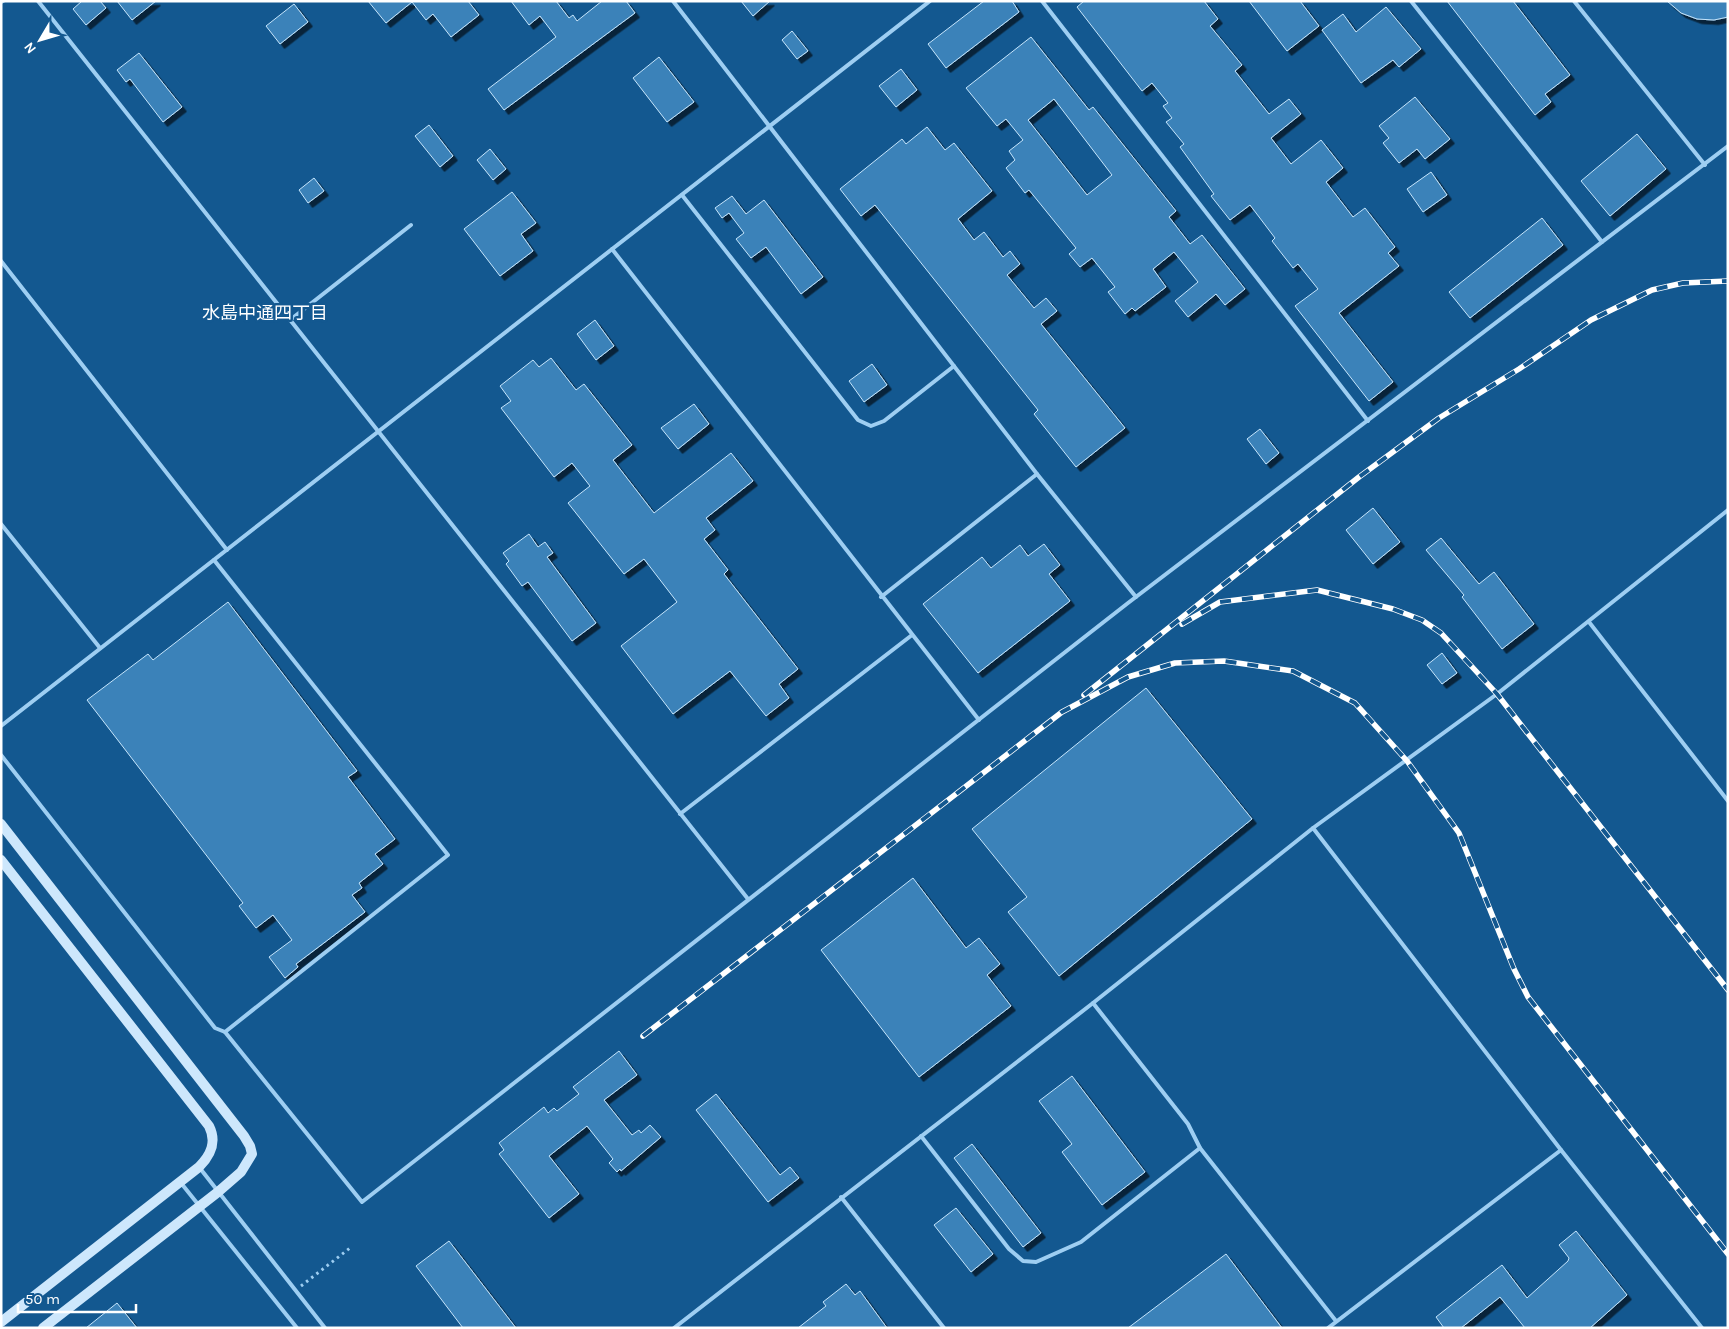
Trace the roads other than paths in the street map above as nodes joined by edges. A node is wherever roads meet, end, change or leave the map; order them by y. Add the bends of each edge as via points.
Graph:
1 (38, 1) edge
2 (673, 1) edge
3 (930, 1) edge
4 (1042, 1) edge
5 (1411, 1) edge
6 (1574, 1) edge
7 (769, 127) junction
8 (1728, 146) edge
9 (1705, 164) junction
10 (682, 194) junction
11 (412, 225) dead end
12 (1602, 242) junction
13 (612, 249) junction
14 (1, 261) edge
15 (3, 267) edge
16 (290, 320) junction
17 (954, 366) junction
18 (1368, 421) junction
19 (378, 432) junction
20 (1037, 474) junction
21 (1728, 510) edge
22 (1, 524) edge
23 (227, 550) junction
24 (214, 560) junction
25 (882, 596) junction
26 (1136, 597) junction
27 (1589, 622) junction
28 (912, 635) junction
29 (100, 648) junction
30 (979, 720) junction
31 (1, 726) edge
32 (1, 755) edge
33 (1728, 801) edge
34 (680, 814) junction
35 (1, 824) edge
36 (1313, 828) junction
37 (1, 860) edge
38 (748, 900) junction
39 (1092, 1003) junction
40 (225, 1032) junction
41 (921, 1136) junction
42 (1200, 1148) junction
43 (1561, 1150) junction
44 (199, 1167) junction
45 (180, 1182) junction
46 (218, 1192) junction
47 (841, 1197) junction
48 (199, 1206) junction
49 (1336, 1321) junction
50 (1, 1322) edge
51 (43, 1328) edge
52 (297, 1328) edge
53 (325, 1328) edge
54 (674, 1328) edge
55 (944, 1328) edge
56 (1328, 1328) edge
57 (1702, 1328) edge

1 - 16 lane
2 - 7 lane
3 - 7 lane
4 - 18 lane
5 - 12 lane
6 - 9 lane
7 - 10 lane
7 - 17 lane
8 - 9 lane
9 - 12 lane
10 - 13 lane
10 - 17 lane via 858,420 871,426 884,421
11 - 16 lane
12 - 18 lane
13 - 19 lane
13 - 25 lane
14 - 15 lane
15 - 23 lane
16 - 19 lane
17 - 20 lane
18 - 26 lane
19 - 23 lane
19 - 34 lane
20 - 25 lane
20 - 26 lane
21 - 27 lane
22 - 29 lane
23 - 24 lane
24 - 29 lane
24 - 40 lane via 448,855
25 - 28 lane
26 - 30 lane
27 - 33 lane
27 - 36 lane via 1497,694
28 - 30 lane
28 - 34 lane
29 - 31 lane
30 - 38 lane
32 - 40 lane via 215,1028
34 - 38 lane
35 - 46 street via 250,1146 252,1154 248,1164
36 - 39 lane
36 - 43 lane
37 - 44 street via 209,1126 214,1144 206,1161
38 - 40 lane via 362,1202
39 - 41 lane
39 - 42 lane via 1188,1124
41 - 42 lane via 1009,1249 1023,1261 1036,1262 1081,1242
41 - 47 lane
42 - 49 lane
43 - 49 lane
43 - 57 lane
44 - 45 street
44 - 46 lane
45 - 48 lane
45 - 50 street
46 - 48 street
46 - 53 lane
47 - 54 lane
47 - 55 lane
48 - 51 street
48 - 52 lane
49 - 56 lane

